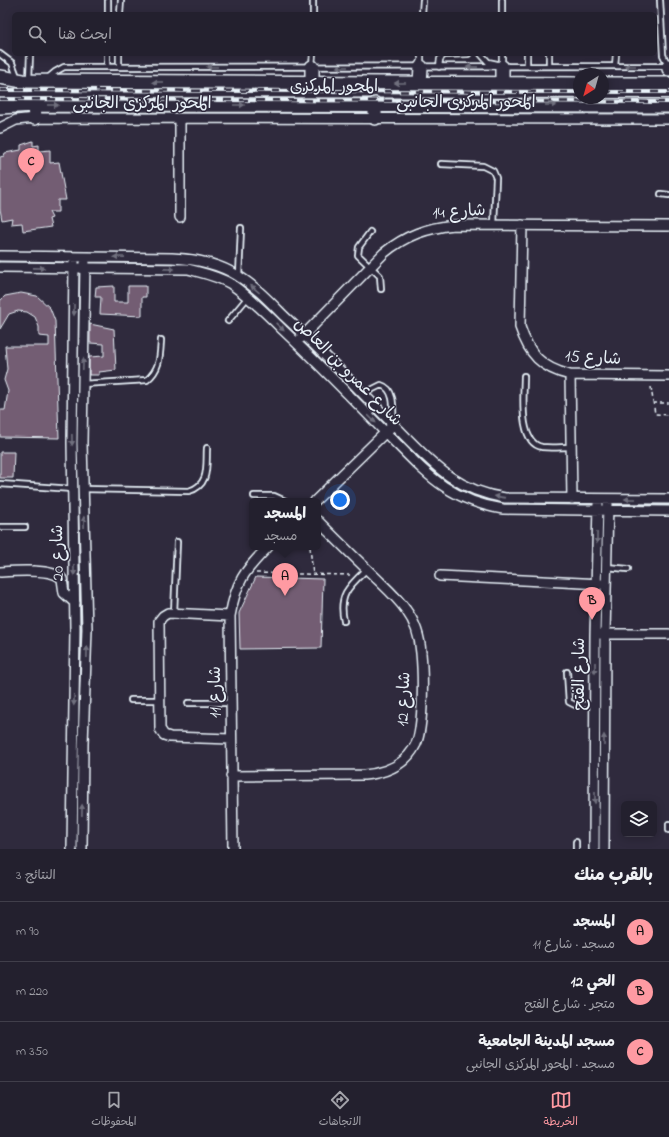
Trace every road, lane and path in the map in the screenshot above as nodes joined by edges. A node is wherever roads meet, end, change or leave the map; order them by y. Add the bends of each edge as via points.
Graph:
1 (108, 0) edge
2 (120, 0) edge
3 (313, 0) edge
4 (423, 0) edge
5 (502, 0) edge
6 (660, 0) edge
7 (108, 12) edge
8 (120, 12) edge
9 (313, 12) edge
10 (422, 12) edge
11 (502, 12) edge
12 (0, 54) edge
13 (30, 56) edge
14 (107, 56) edge
15 (119, 56) edge
16 (443, 56) edge
17 (483, 56) edge
18 (527, 56) edge
19 (549, 56) edge
20 (616, 56) edge
21 (312, 60) edge
22 (421, 60) edge
23 (502, 60) edge
24 (527, 66) junction
25 (549, 66) junction
26 (615, 66) junction
27 (107, 67) junction
28 (119, 67) junction
29 (440, 67) junction
30 (669, 67) edge
31 (0, 77) edge
32 (24, 81) junction
33 (46, 81) junction
34 (312, 82) junction
35 (420, 83) junction
36 (502, 83) junction
37 (573, 84) edge
38 (609, 84) edge
39 (669, 84) edge
40 (375, 104) junction
41 (34, 105) junction
42 (669, 106) edge
43 (0, 107) edge
44 (35, 118) junction
45 (375, 118) junction
46 (180, 119) junction
47 (669, 120) edge
48 (0, 128) edge
49 (441, 164) dead end
50 (661, 194) dead end
51 (669, 195) edge
52 (180, 217) dead end
53 (494, 225) junction
54 (522, 225) junction
55 (669, 226) edge
56 (241, 228) dead end
57 (370, 232) dead end
58 (0, 256) edge
59 (74, 257) junction
60 (86, 257) junction
61 (0, 267) edge
62 (370, 267) junction
63 (74, 268) junction
64 (85, 268) junction
65 (239, 276) junction
66 (381, 289) dead end
67 (248, 297) junction
68 (228, 321) dead end
69 (304, 334) junction
70 (161, 340) dead end
71 (297, 343) junction
72 (570, 375) junction
73 (524, 376) dead end
74 (669, 376) edge
75 (82, 384) junction
76 (651, 387) dead end
77 (363, 394) junction
78 (653, 403) junction
79 (669, 403) edge
80 (669, 415) edge
81 (393, 424) junction
82 (385, 432) junction
83 (571, 447) junction
84 (207, 448) dead end
85 (0, 484) edge
86 (74, 489) junction
87 (84, 489) junction
88 (254, 496) dead end
89 (278, 498) edge
90 (318, 498) edge
91 (572, 499) junction
92 (598, 499) junction
93 (608, 499) junction
94 (669, 499) edge
95 (598, 510) junction
96 (608, 510) junction
97 (669, 511) edge
98 (321, 524) edge
99 (0, 527) edge
100 (25, 527) dead end
101 (177, 542) dead end
102 (265, 550) edge
103 (310, 550) edge
104 (606, 567) junction
105 (628, 569) dead end
106 (0, 572) edge
107 (364, 572) junction
108 (244, 573) junction
109 (313, 574) junction
110 (440, 576) dead end
111 (601, 584) junction
112 (76, 603) junction
113 (174, 613) junction
114 (230, 616) junction
115 (344, 621) dead end
116 (604, 634) junction
117 (669, 634) edge
118 (595, 635) junction
119 (567, 672) dead end
120 (131, 700) dead end
121 (159, 700) junction
122 (188, 702) dead end
123 (231, 703) junction
124 (595, 704) junction
125 (231, 739) junction
126 (231, 776) junction
127 (669, 824) edge
128 (669, 830) edge
129 (576, 842) dead end
130 (72, 849) edge
131 (82, 849) edge
132 (233, 849) edge
133 (576, 849) edge
134 (594, 849) edge
135 (604, 849) edge

1 - 7 lane
2 - 8 lane
3 - 9 lane
4 - 10 lane
5 - 11 lane
6 - 30 lane via 663,55
12 - 32 lane via 12,62
13 - 32 lane
14 - 27 lane
15 - 28 lane
16 - 29 lane via 440,59
17 - 23 lane via 488,62
18 - 24 lane
19 - 25 lane
20 - 26 lane
22 -> 21 lane, المحور المركزى الجانبى
21 -> 28 lane, المحور المركزى الجانبى
21 - 34 main road
22 - 29 lane, المحور المركزى الجانبى
22 - 35 main road
23 - 24 lane, المحور المركزى الجانبى
23 -> 29 lane, المحور المركزى الجانبى
23 - 36 main road
24 - 25 lane, المحور المركزى الجانبى
25 - 26 lane, المحور المركزى الجانبى
30 -> 26 lane, المحور المركزى الجانبى
27 - 28 lane, المحور المركزى الجانبى
27 - 33 lane, المحور المركزى الجانبى via 64,67
31 - 32 main road, المحور المركزى
32 - 33 main road, المحور المركزى
34 -> 33 main road, المحور المركزى
35 -> 34 main road, المحور المركزى
35 - 36 main road, المحور المركزى
36 - 37 main road, المحور المركزى
38 - 39 main road
41 -> 40 main road, المحور المركزى
40 -> 42 main road, المحور المركزى
40 - 45 main road
41 - 43 main road, المحور المركزى
41 - 44 main road
44 - 46 street, المحور المركزى الجانبى
44 - 48 street, المحور المركزى الجانبى via 16,120
45 - 46 street, المحور المركزى الجانبى
45 - 47 street, المحور المركزى الجانبى
46 - 52 street
49 - 53 lane via 483,166 493,171 496,178
50 - 51 lane
53 - 54 street, شارع 14
53 - 62 street, شارع 14 via 454,225 416,232 399,241
54 - 55 street, شارع 14
54 - 72 street, شارع 15 via 519,310 522,333 531,353 542,363 555,372
56 - 65 lane
57 - 62 lane via 358,251 358,255
58 - 59 street, شارع عمرو بن العاص
59 - 60 street, شارع عمرو بن العاص
59 - 63 street, شارع 20
60 - 64 street, شارع 20
65 -> 60 street, شارع عمرو بن العاص via 218,266 192,259
61 -> 63 street, شارع عمرو بن العاص
62 - 66 lane via 380,276
62 - 69 street, شارع 14
63 - 64 street, شارع عمرو بن العاص
63 -> 86 street, شارع 20
64 -> 67 street, شارع عمرو بن العاص via 188,269 210,274
75 -> 64 street, شارع 20
69 -> 65 street, شارع عمرو بن العاص
67 - 68 lane
67 -> 71 street, شارع عمرو بن العاص
69 - 71 street, شارع 14
69 - 77 street, شارع عمرو بن العاص
70 - 75 lane via 159,364 147,380
71 -> 82 street, شارع عمرو بن العاص
72 - 74 street, شارع 15
72 - 83 street
73 - 83 lane via 525,428 529,436 541,447
75 - 87 street, شارع 20
76 - 78 path
77 - 81 street, شارع عمرو بن العاص
77 - 81 lane via 381,385 385,386 391,392
78 - 79 path
78 - 80 path via 655,414
81 - 82 street
91 -> 81 street, شارع عمرو بن العاص via 504,498 470,490 440,470
82 - 90 street
82 - 95 street, شارع عمرو بن العاص via 448,491 466,500 503,509
83 - 91 street
84 - 87 lane via 205,478 202,485 196,489
85 - 86 lane
86 - 87 lane
86 -> 112 street, شارع 20
131 -> 87 street, شارع 20 via 87,629
88 - 89 lane
91 - 92 street, شارع عمرو بن العاص
92 - 93 street, شارع عمرو بن العاص
92 - 95 street, شارع الفتح
94 -> 93 street, شارع عمرو بن العاص
93 - 96 street, شارع الفتح
95 - 96 street, شارع عمرو بن العاص
95 -> 111 street, شارع الفتح
96 - 97 street, شارع عمرو بن العاص
96 - 104 street, شارع الفتح
98 - 107 street, شارع 12
99 - 100 lane
101 - 113 lane
102 - 108 street, شارع 11
103 - 109 path
104 - 105 lane
104 - 111 street, شارع الفتح
106 - 112 street via 43,572 58,575 62,579 64,593
107 - 109 path
107 - 115 lane via 348,587 343,598 341,610
107 - 126 street, شارع 12 via 407,611 417,631 421,652 422,726 416,744 407,757 395,767 380,773
108 - 109 path
108 - 114 street, شارع 11 via 234,595
110 - 111 street
111 - 116 street, شارع الفتح
111 - 118 street, شارع الفتح
112 -> 130 street, شارع 20
113 - 114 street
113 - 121 street via 162,616 159,621
114 - 123 street, شارع 11
116 - 117 street
116 - 118 street
135 -> 116 street, شارع الفتح
118 -> 124 street, شارع الفتح
119 - 124 lane via 569,702 575,705
120 - 121 lane
121 - 125 street via 160,730 164,735
122 - 123 lane
123 - 125 street, شارع 11
124 -> 134 street, شارع الفتح
125 - 126 street, شارع 11
126 - 132 street, شارع 11
127 - 128 lane
129 - 133 lane

